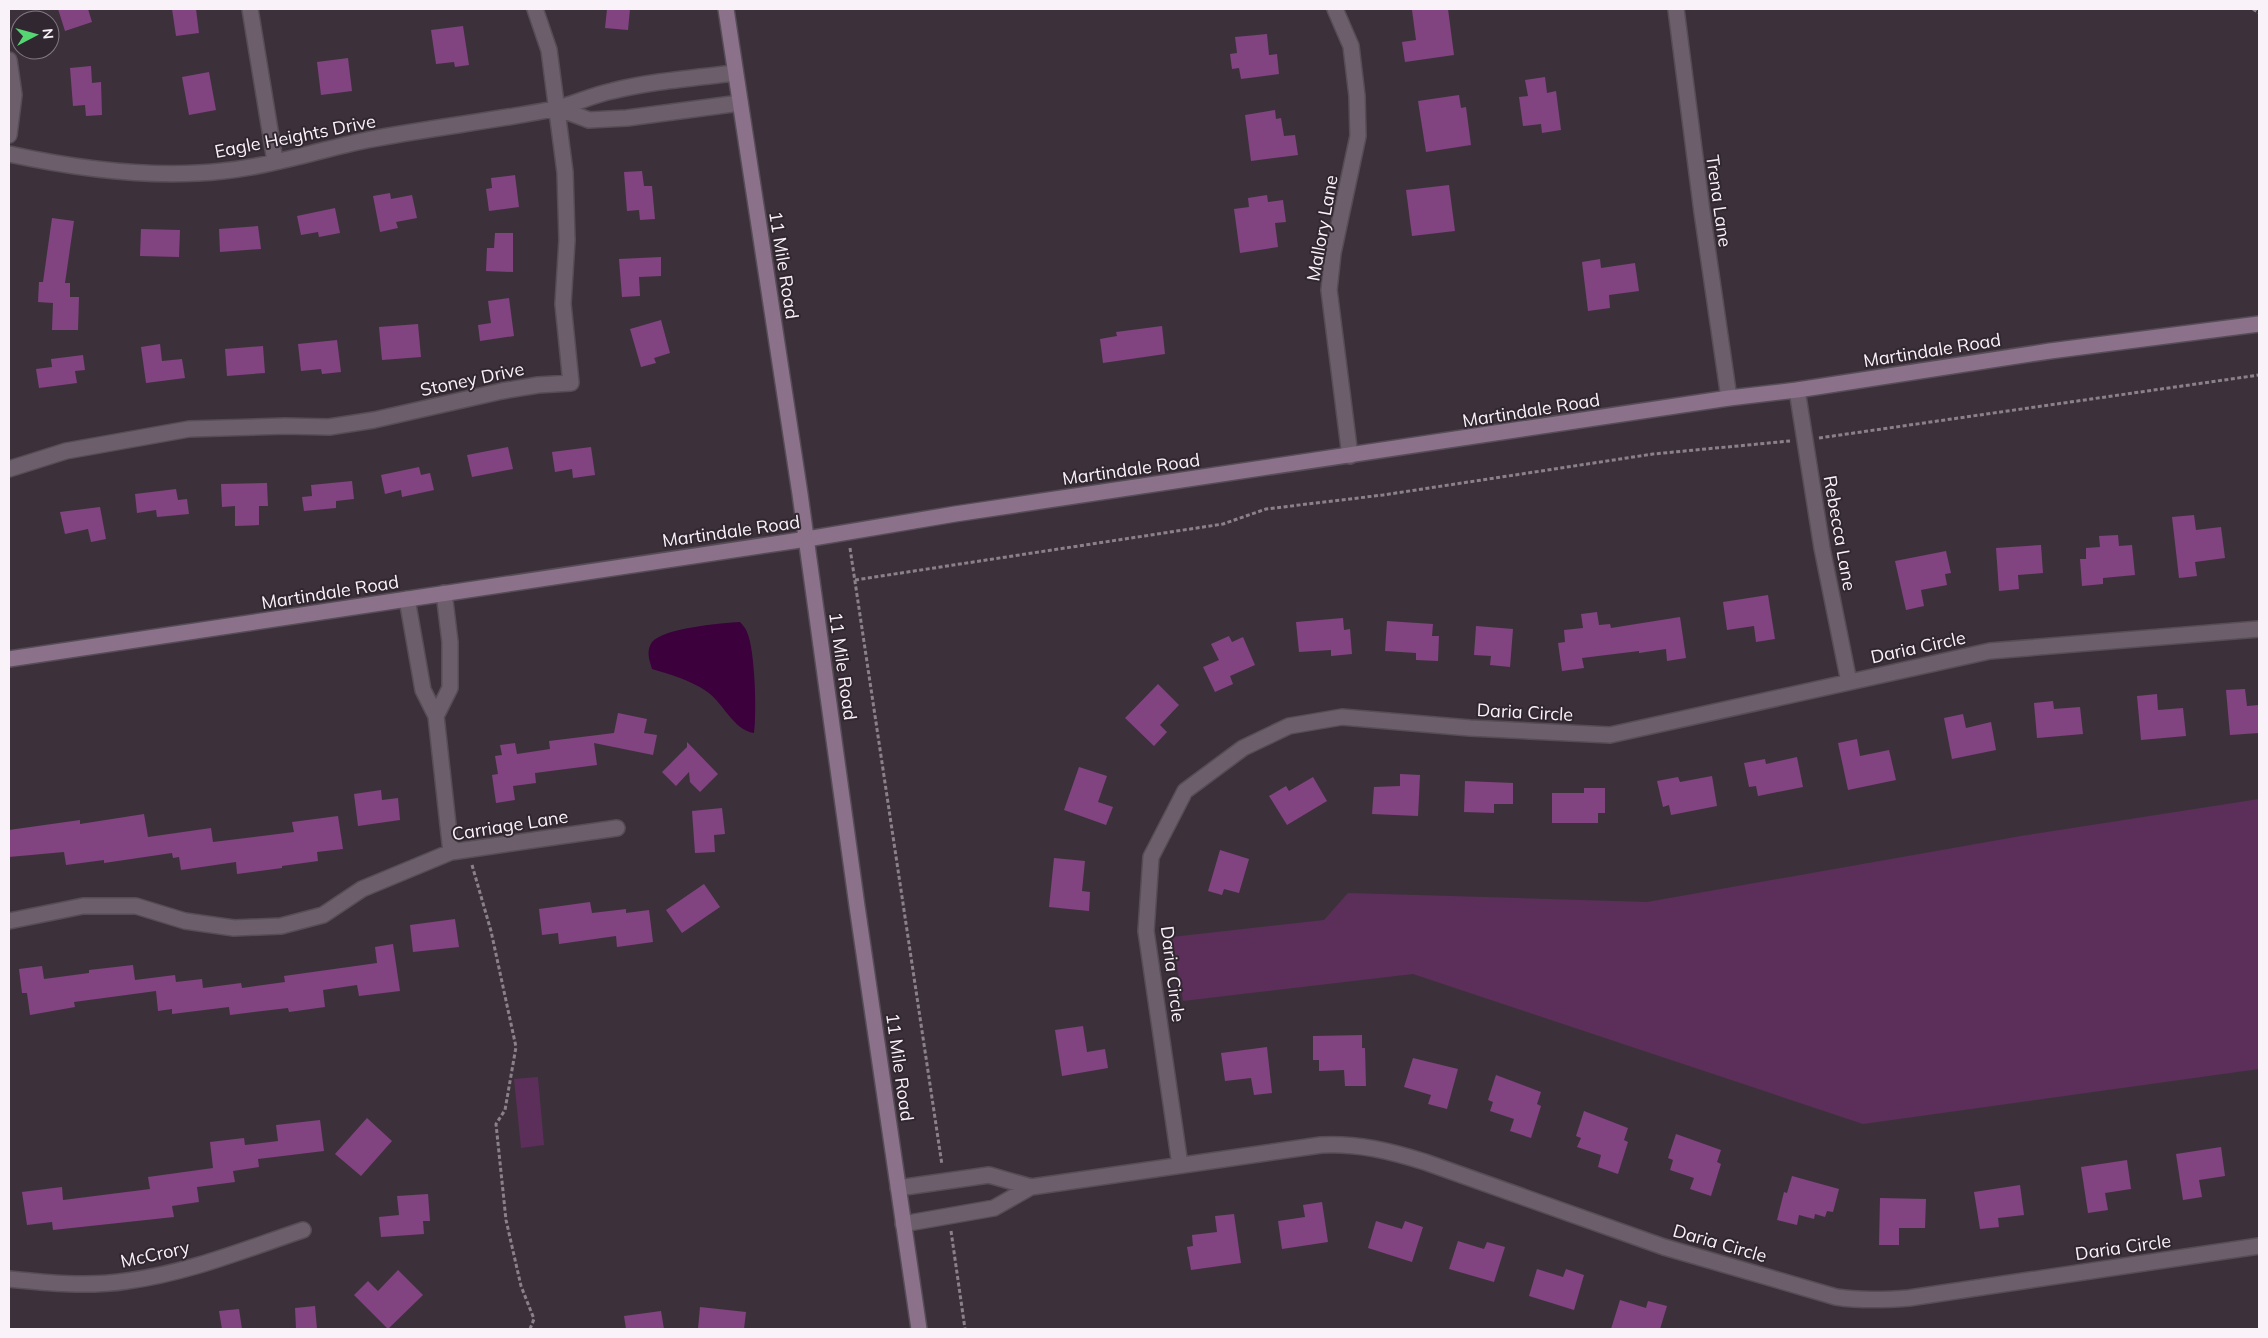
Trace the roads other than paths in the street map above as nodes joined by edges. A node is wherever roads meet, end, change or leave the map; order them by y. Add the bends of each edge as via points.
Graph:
1 (250, 9) edge
2 (535, 9) edge
3 (726, 9) edge
4 (1335, 9) edge
5 (1676, 9) edge
6 (9, 60) edge
7 (735, 73) junction
8 (740, 103) junction
9 (557, 108) junction
10 (9, 135) edge
11 (9, 154) edge
12 (275, 161) junction
13 (2259, 324) edge
14 (1797, 390) junction
15 (1729, 398) junction
16 (1350, 456) junction
17 (9, 469) edge
18 (807, 539) junction
19 (444, 593) junction
20 (407, 599) junction
21 (2259, 629) edge
22 (9, 659) edge
23 (1849, 682) junction
24 (436, 716) junction
25 (617, 828) dead end
26 (451, 852) junction
27 (9, 920) edge
28 (1180, 1165) junction
29 (1031, 1186) junction
30 (898, 1188) junction
31 (903, 1224) junction
32 (303, 1230) dead end
33 (2259, 1246) edge
34 (9, 1279) edge
35 (919, 1329) edge

1 - 12 street
2 - 9 street, Stoney Drive via 548,50
3 - 7 street, 11 Mile Road
4 - 16 street, Mallory Lane via 1351,46 1357,96 1358,136 1333,253 1329,290
5 - 15 street, Trena Lane
6 - 10 street via 14,95
7 - 8 street, 11 Mile Road
7 - 9 street, Eagle Heights Drive via 638,85
8 - 9 street, Eagle Heights Drive via 589,120
8 - 18 street, 11 Mile Road
9 - 12 street, Eagle Heights Drive via 421,130
9 - 17 street, Stoney Drive via 565,172 567,240 563,304 571,383 502,391 329,427 189,429 155,434 66,451
11 - 12 street, Eagle Heights Drive via 60,165 143,173 222,171
13 - 14 street, Martindale Road via 2050,351
14 - 15 street, Martindale Road
14 - 23 street, Rebecca Lane via 1822,548
15 - 16 street, Martindale Road
16 - 18 street, Martindale Road
18 - 19 street, Martindale Road
18 - 30 street, 11 Mile Road
19 - 20 street, Martindale Road
19 - 24 street via 450,642 450,688
20 - 22 street, Martindale Road
20 - 24 street via 423,690
21 - 23 street, Daria Circle via 2008,648
23 - 28 street, Daria Circle via 1610,735 1342,718 1289,726 1243,748 1185,791 1150,857 1146,931
24 - 26 street
25 - 26 street, Carriage Lane
26 - 27 street, Carriage Lane via 362,889 323,914 281,926 234,928 185,921 136,906 83,906
28 - 29 street, Daria Circle
28 - 33 street, Daria Circle via 1321,1145 1358,1145 1387,1150 1664,1247 1854,1300 1909,1298
29 - 30 street, Daria Circle via 988,1175
29 - 31 street, Daria Circle via 994,1208
30 - 31 street, 11 Mile Road
31 - 35 street, 11 Mile Road
32 - 34 street, McCrory via 183,1269 127,1281 65,1285

